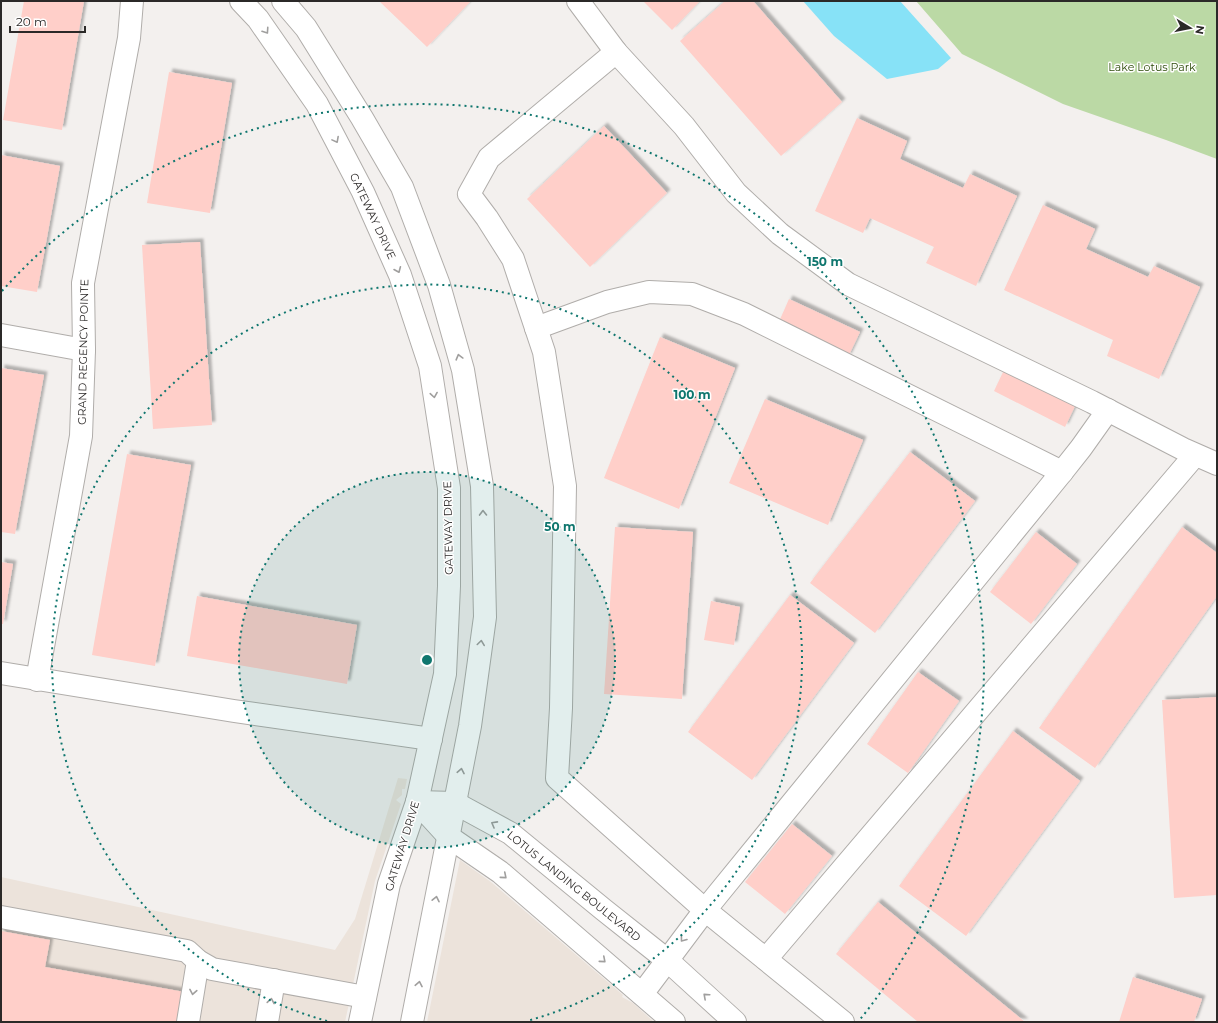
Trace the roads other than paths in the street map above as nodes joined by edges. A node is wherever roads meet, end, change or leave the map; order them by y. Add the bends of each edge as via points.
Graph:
1 (132, 1) edge
2 (241, 1) edge
3 (283, 1) edge
4 (578, 1) edge
5 (616, 52) junction
6 (536, 328) junction
7 (1, 336) edge
8 (84, 350) junction
9 (1108, 410) junction
10 (1196, 455) junction
11 (1217, 464) edge
12 (1062, 472) junction
13 (1, 673) edge
14 (37, 680) junction
15 (431, 739) junction
16 (417, 802) junction
17 (455, 802) junction
18 (449, 837) junction
19 (705, 910) junction
20 (1, 917) edge
21 (667, 960) junction
22 (766, 960) junction
23 (198, 961) junction
24 (274, 980) junction
25 (642, 994) junction
26 (365, 997) junction
27 (188, 1022) edge
28 (267, 1022) edge
29 (360, 1022) edge
30 (412, 1022) edge
31 (674, 1022) edge
32 (735, 1022) edge
33 (843, 1022) edge

1 - 8 street, GRAND REGENCY POINTE via 129,38 83,283
2 -> 15 street, GATEWAY DRIVE via 258,19 317,104 363,192 400,275 430,366 449,488 449,586 445,674
17 -> 3 street via 470,726 485,617 482,486 463,370 439,285 402,187 306,28
4 - 5 street
5 - 6 street via 489,158 469,194 514,260
5 - 9 street via 684,126 736,193 780,234 848,284
6 - 12 street via 607,302 649,292 692,294 744,314
6 - 19 street via 544,352 565,486 562,708 557,778
7 - 8 street
8 - 14 street, GRAND REGENCY POINTE via 81,436
9 - 10 street
9 - 12 street
10 - 11 street
10 - 22 street
12 - 19 street
13 - 14 street
14 - 15 street via 234,712
15 - 16 street, GATEWAY DRIVE
16 - 17 street, LOTUS LANDING BOULEVARD
16 - 18 street
16 - 26 street, GATEWAY DRIVE via 389,884
17 - 18 street
21 -> 17 street, LOTUS LANDING BOULEVARD via 510,833
18 -> 25 street via 500,872
30 -> 18 street
19 -> 21 street
19 - 22 street
20 - 23 street via 187,951
21 - 25 street
32 -> 21 street, LOTUS LANDING BOULEVARD
22 - 33 street
23 - 24 street via 212,969
23 -> 27 street
24 - 26 street
28 -> 24 street
25 - 31 street
26 - 29 street, GATEWAY DRIVE

